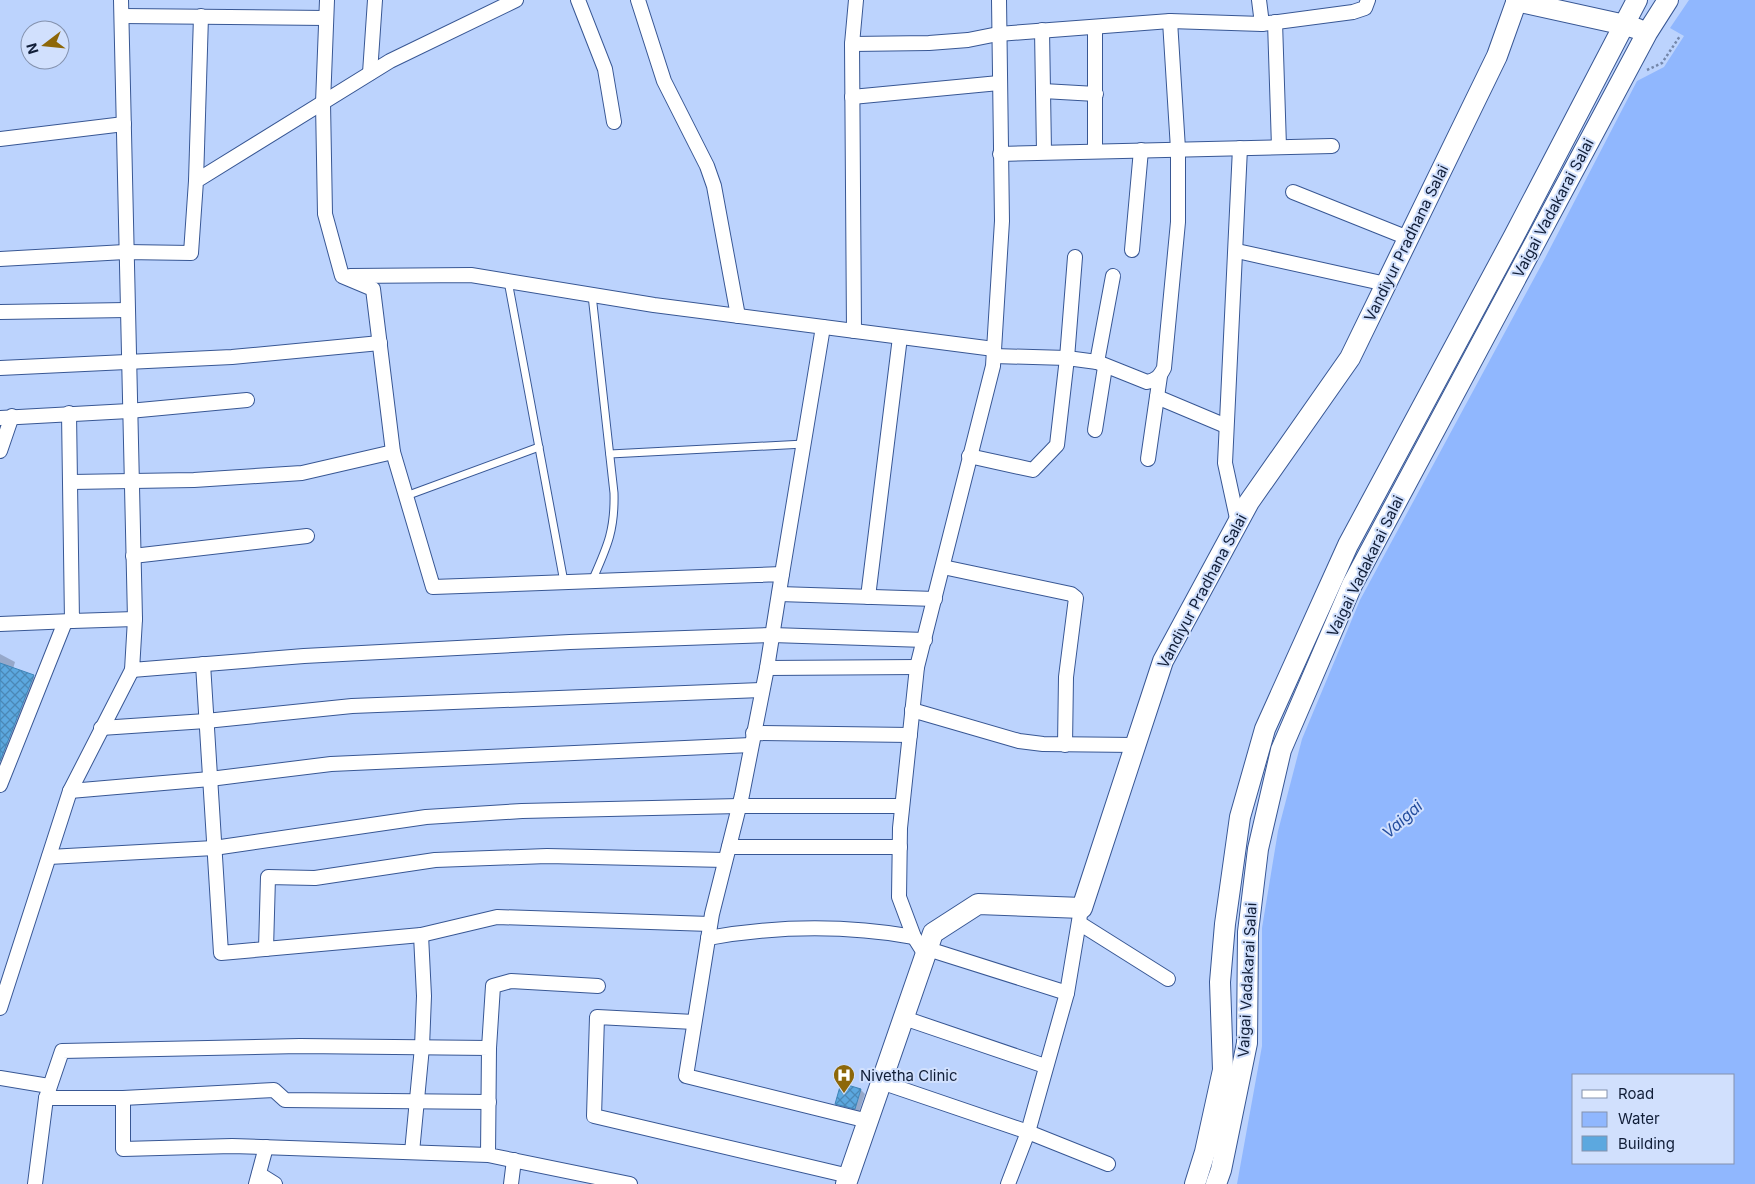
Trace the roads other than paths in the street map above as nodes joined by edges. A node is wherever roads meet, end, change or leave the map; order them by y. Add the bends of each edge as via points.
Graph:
1 (122, 0) edge
2 (327, 0) edge
3 (375, 0) edge
4 (516, 0) edge
5 (578, 0) edge
6 (638, 0) edge
7 (856, 0) edge
8 (999, 0) edge
9 (1259, 0) edge
10 (1368, 0) edge
11 (1637, 0) edge
12 (1668, 0) edge
13 (1517, 1) edge
14 (122, 16) junction
15 (201, 16) junction
16 (326, 18) junction
17 (1170, 21) junction
18 (1269, 23) junction
19 (1625, 25) junction
20 (1095, 27) junction
21 (1042, 30) junction
22 (1646, 33) junction
23 (998, 34) junction
24 (852, 44) junction
25 (370, 73) junction
26 (999, 83) junction
27 (1043, 90) junction
28 (1096, 94) junction
29 (852, 97) junction
30 (323, 102) junction
31 (614, 122) dead end
32 (124, 124) junction
33 (0, 138) edge
34 (1332, 146) dead end
35 (1279, 147) junction
36 (1240, 148) junction
37 (1178, 149) junction
38 (1141, 150) junction
39 (1095, 151) junction
40 (1044, 152) junction
41 (1000, 154) junction
42 (196, 181) junction
43 (1293, 192) dead end
44 (1408, 238) junction
45 (1132, 250) dead end
46 (1236, 251) junction
47 (125, 252) junction
48 (1075, 257) dead end
49 (0, 259) edge
50 (342, 276) junction
51 (1113, 276) dead end
52 (508, 281) junction
53 (1386, 284) junction
54 (592, 295) junction
55 (127, 310) junction
56 (0, 312) edge
57 (738, 316) junction
58 (823, 327) junction
59 (854, 331) junction
60 (900, 337) junction
61 (380, 343) junction
62 (994, 352) junction
63 (1067, 358) junction
64 (128, 360) junction
65 (1101, 365) junction
66 (0, 368) edge
67 (1160, 376) junction
68 (1157, 398) junction
69 (247, 400) dead end
70 (130, 411) junction
71 (70, 413) junction
72 (6, 417) edge
73 (1226, 426) junction
74 (1094, 430) dead end
75 (804, 444) junction
76 (539, 447) junction
77 (0, 451) edge
78 (393, 452) junction
79 (610, 454) junction
80 (969, 456) junction
81 (1148, 459) dead end
82 (131, 480) junction
83 (70, 482) junction
84 (406, 496) junction
85 (1238, 523) junction
86 (307, 536) dead end
87 (133, 556) junction
88 (943, 566) junction
89 (782, 574) junction
90 (592, 581) junction
91 (564, 582) junction
92 (779, 594) junction
93 (868, 597) junction
94 (935, 599) junction
95 (135, 619) junction
96 (69, 622) junction
97 (0, 624) edge
98 (772, 634) junction
99 (925, 640) junction
100 (202, 664) junction
101 (917, 667) junction
102 (767, 668) junction
103 (132, 670) junction
104 (761, 690) junction
105 (912, 710) junction
106 (206, 721) junction
107 (101, 728) junction
108 (910, 735) junction
109 (752, 739) junction
110 (1064, 745) junction
111 (1135, 745) junction
112 (210, 779) junction
113 (0, 785) edge
114 (70, 791) junction
115 (739, 806) junction
116 (902, 806) junction
117 (900, 847) junction
118 (214, 848) junction
119 (727, 853) junction
120 (49, 857) junction
121 (1080, 915) junction
122 (710, 924) junction
123 (421, 935) junction
124 (708, 938) junction
125 (922, 947) junction
126 (266, 949) junction
127 (1168, 979) dead end
128 (598, 986) dead end
129 (1067, 993) junction
130 (0, 1008) edge
131 (904, 1018) junction
132 (694, 1022) junction
133 (422, 1047) junction
134 (489, 1048) junction
135 (1045, 1066) junction
136 (0, 1078) edge
137 (882, 1082) junction
138 (48, 1092) junction
139 (123, 1098) junction
140 (416, 1101) junction
141 (489, 1102) junction
142 (868, 1121) junction
143 (1028, 1132) junction
144 (266, 1147) junction
145 (412, 1152) junction
146 (488, 1155) junction
147 (514, 1160) junction
148 (1108, 1164) dead end
149 (258, 1179) edge
150 (847, 1180) edge
151 (35, 1184) edge
152 (275, 1184) edge
153 (511, 1184) edge
154 (630, 1184) edge
155 (1008, 1184) edge
156 (1195, 1184) edge
157 (1216, 1184) edge

1 - 14 street
2 - 16 street
3 - 25 street
4 - 25 street
5 - 31 street via 605,69
6 - 57 street via 664,81 714,186
7 - 24 street
8 - 23 street
9 - 18 street
10 - 18 street via 1365,8 1353,12
11 - 19 street, Vaigai Vadakarai Salai
12 - 22 street, Vaigai Vadakarai Salai
13 - 19 street
13 - 44 street, Vandiyur Pradhana Salai via 1498,56
14 - 15 street
14 - 32 street
15 - 16 street
15 - 42 street
16 - 30 street
17 - 18 street
17 - 20 street
17 - 37 street
18 - 35 street
19 - 22 street
19 - 156 street, Vaigai Vadakarai Salai via 1348,545 1265,729 1239,827 1221,972 1222,1070
20 - 21 street
20 - 28 street
21 - 23 street
21 - 27 street
22 - 157 street, Vaigai Vadakarai Salai via 1352,585 1281,750 1258,849 1248,932 1247,1043
23 - 24 street via 929,43
23 - 26 street
24 - 29 street
25 - 30 street
26 - 29 street
26 - 41 street
27 - 28 street
27 - 40 street
28 - 39 street
29 - 59 street
30 - 42 street
30 - 50 street via 324,214
32 - 33 street
32 - 47 street
34 - 35 street
35 - 36 street
36 - 37 street
36 - 46 street
37 - 38 street
37 - 67 street via 1178,222 1164,368
38 - 39 street
38 - 45 street
39 - 40 street
40 - 41 street
41 - 62 street via 1002,221
42 - 47 street via 190,252
43 - 44 street
44 - 53 street, Vandiyur Pradhana Salai
46 - 53 street
46 - 73 street
47 - 49 street
47 - 55 street
48 - 63 street
50 - 52 street via 471,275
50 - 61 street via 373,288
51 - 65 street
52 - 54 street
52 - 76 lane
53 - 85 street, Vandiyur Pradhana Salai via 1350,358
54 - 57 street
54 - 79 lane
55 - 56 street
55 - 64 street
57 - 58 street
58 - 59 street
58 - 75 street
59 - 60 street
60 - 62 street
60 - 93 street
61 - 64 street via 232,357
61 - 78 street
62 - 63 street
62 - 80 street
63 - 65 street
63 - 80 street via 1057,445 1034,470
64 - 66 street
64 - 70 street
65 - 67 street via 1147,382
65 - 74 street
67 - 68 street
68 - 73 street
68 - 81 street
69 - 70 street
70 - 71 street
70 - 82 street
71 - 72 street
71 - 83 street
72 - 77 street
73 - 85 street via 1225,463
75 - 79 lane
75 - 89 street
76 - 84 lane
76 - 91 lane
78 - 82 street via 302,473 194,480
78 - 84 street
79 - 90 lane via 614,518 610,541
80 - 88 street
82 - 83 street
82 - 87 street
83 - 96 street
84 - 91 street via 433,587
85 - 111 street, Vandiyur Pradhana Salai via 1163,661
86 - 87 street
87 - 95 street
88 - 94 street
88 - 110 street via 1071,594 1076,598 1066,677
89 - 90 street
89 - 92 street
90 - 91 street
92 - 93 street
92 - 98 street
93 - 94 street
94 - 99 street
95 - 96 street
95 - 103 street
96 - 97 street
96 - 113 street
98 - 99 street
98 - 100 street via 560,642
98 - 102 street
99 - 101 street
100 - 103 street
100 - 106 street
101 - 102 street
101 - 105 street
102 - 104 street
103 - 107 street
104 - 106 street via 352,706
104 - 109 street
105 - 108 street
105 - 110 street via 1019,741
106 - 107 street
106 - 112 street
107 - 114 street
108 - 109 street
108 - 116 street
109 - 112 street via 331,764
109 - 115 street
110 - 111 street
111 - 121 street, Vandiyur Pradhana Salai
112 - 114 street
112 - 118 street
114 - 120 street
115 - 116 street
115 - 118 street via 522,811 426,817
115 - 119 street
116 - 117 street
117 - 119 street
117 - 125 street via 899,897
118 - 120 street
118 - 126 street via 221,953
119 - 122 street
119 - 126 street via 444,860 314,878 268,877
120 - 130 street
121 - 125 street via 978,904 934,933
121 - 127 street
121 - 129 street
122 - 123 street via 497,916
122 - 124 street
123 - 126 street
123 - 133 street
124 - 125 street via 748,931 886,932
124 - 132 street
125 - 129 street
125 - 131 street
128 - 134 street via 511,981 493,986
129 - 135 street
131 - 135 street
131 - 137 street
132 - 142 street via 686,1076
132 - 150 street via 597,1017 594,1116
133 - 134 street
133 - 138 street via 190,1047 62,1051
133 - 140 street
134 - 141 street
135 - 143 street
136 - 138 street
137 - 142 street
137 - 143 street
138 - 139 street
138 - 151 street
139 - 140 street via 274,1090 285,1100
139 - 144 street via 123,1149
140 - 141 street
140 - 145 street
141 - 146 street
142 - 150 street
143 - 148 street
143 - 155 street
144 - 145 street
144 - 149 street
145 - 146 street
146 - 147 street
147 - 153 street
147 - 154 street
149 - 152 street

